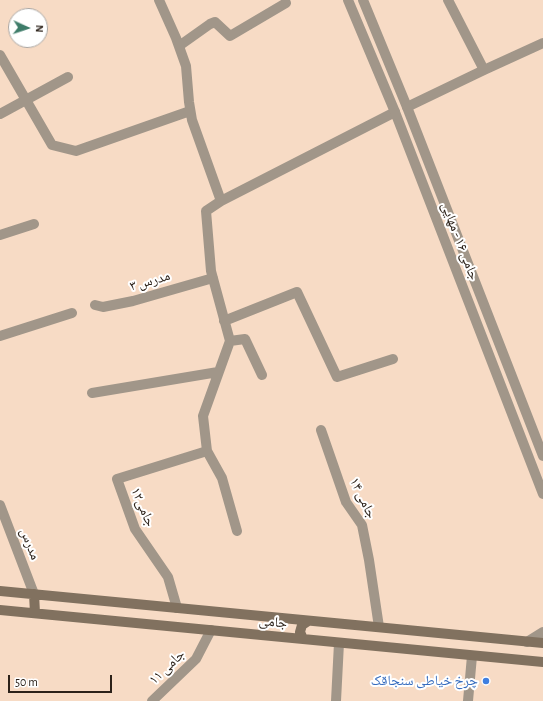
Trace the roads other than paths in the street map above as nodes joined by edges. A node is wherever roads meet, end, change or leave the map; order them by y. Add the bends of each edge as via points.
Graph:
1 (159, 0) edge
2 (348, 0) edge
3 (363, 0) edge
4 (448, 0) edge
5 (286, 4) dead end
6 (543, 43) edge
7 (179, 46) junction
8 (0, 55) edge
9 (484, 70) junction
10 (68, 77) dead end
11 (26, 100) junction
12 (408, 107) junction
13 (190, 110) junction
14 (395, 112) junction
15 (0, 114) edge
16 (221, 201) junction
17 (34, 224) dead end
18 (0, 235) edge
19 (212, 278) junction
20 (95, 305) dead end
21 (72, 313) dead end
22 (224, 321) junction
23 (0, 336) edge
24 (230, 340) junction
25 (393, 359) dead end
26 (218, 372) junction
27 (262, 375) dead end
28 (92, 393) dead end
29 (321, 430) dead end
30 (207, 451) junction
31 (543, 456) edge
32 (543, 494) edge
33 (0, 505) edge
34 (237, 531) dead end
35 (0, 591) edge
36 (34, 594) junction
37 (177, 608) junction
38 (0, 610) edge
39 (36, 613) junction
40 (270, 617) junction
41 (308, 621) junction
42 (379, 627) junction
43 (211, 630) junction
44 (543, 632) edge
45 (266, 636) junction
46 (303, 639) junction
47 (527, 642) junction
48 (340, 643) junction
49 (543, 643) edge
50 (472, 656) junction
51 (543, 662) edge
52 (152, 701) edge
53 (336, 701) edge
54 (468, 701) edge

1 - 7 street
2 - 14 street, جامی ۱۶ - مهایی
3 - 12 street, جامی ۱۶ - مهایی
4 - 9 street
5 - 7 street via 230,36 215,22
6 - 9 street
7 - 13 street via 186,66
8 - 11 street
9 - 12 street
10 - 11 street
11 - 13 street via 52,145 76,151
11 - 15 street
12 - 14 street
12 - 31 street, جامی ۱۶ - مهایی
13 - 16 street
14 - 16 street
14 - 32 street, جامی ۱۶ - مهایی
16 - 19 street via 206,211
17 - 18 street
19 - 20 street, مدرس ۳ via 133,301 103,307
19 - 22 street
21 - 23 street
22 - 24 street
22 - 25 street via 297,292 337,377
24 - 26 street
24 - 27 street via 245,339
26 - 28 street
26 - 30 street via 203,416
29 - 42 street, جامی ۱۴ via 346,502 362,525
30 - 34 street via 222,478
30 - 37 street, جامی۱۲ via 117,479 135,530 168,577
33 - 36 street, مدرس
35 - 36 main road, جامی
36 - 37 main road, جامی
36 - 39 main road
37 - 40 main road, جامی
38 - 39 main road, جامی
39 - 43 main road, جامی
40 - 41 main road, جامی
40 - 45 main road via 273,623 272,630
41 - 42 main road, جامی
41 - 46 main road via 302,625 300,632
42 - 47 main road, جامی
43 - 45 main road, جامی
43 - 52 street, جامی ۱۱ via 196,659
44 - 47 street
45 - 46 main road, جامی
46 - 48 main road, جامی
47 - 49 main road, جامی
48 - 50 main road, جامی
48 - 53 street
50 - 51 main road, جامی
50 - 54 street

